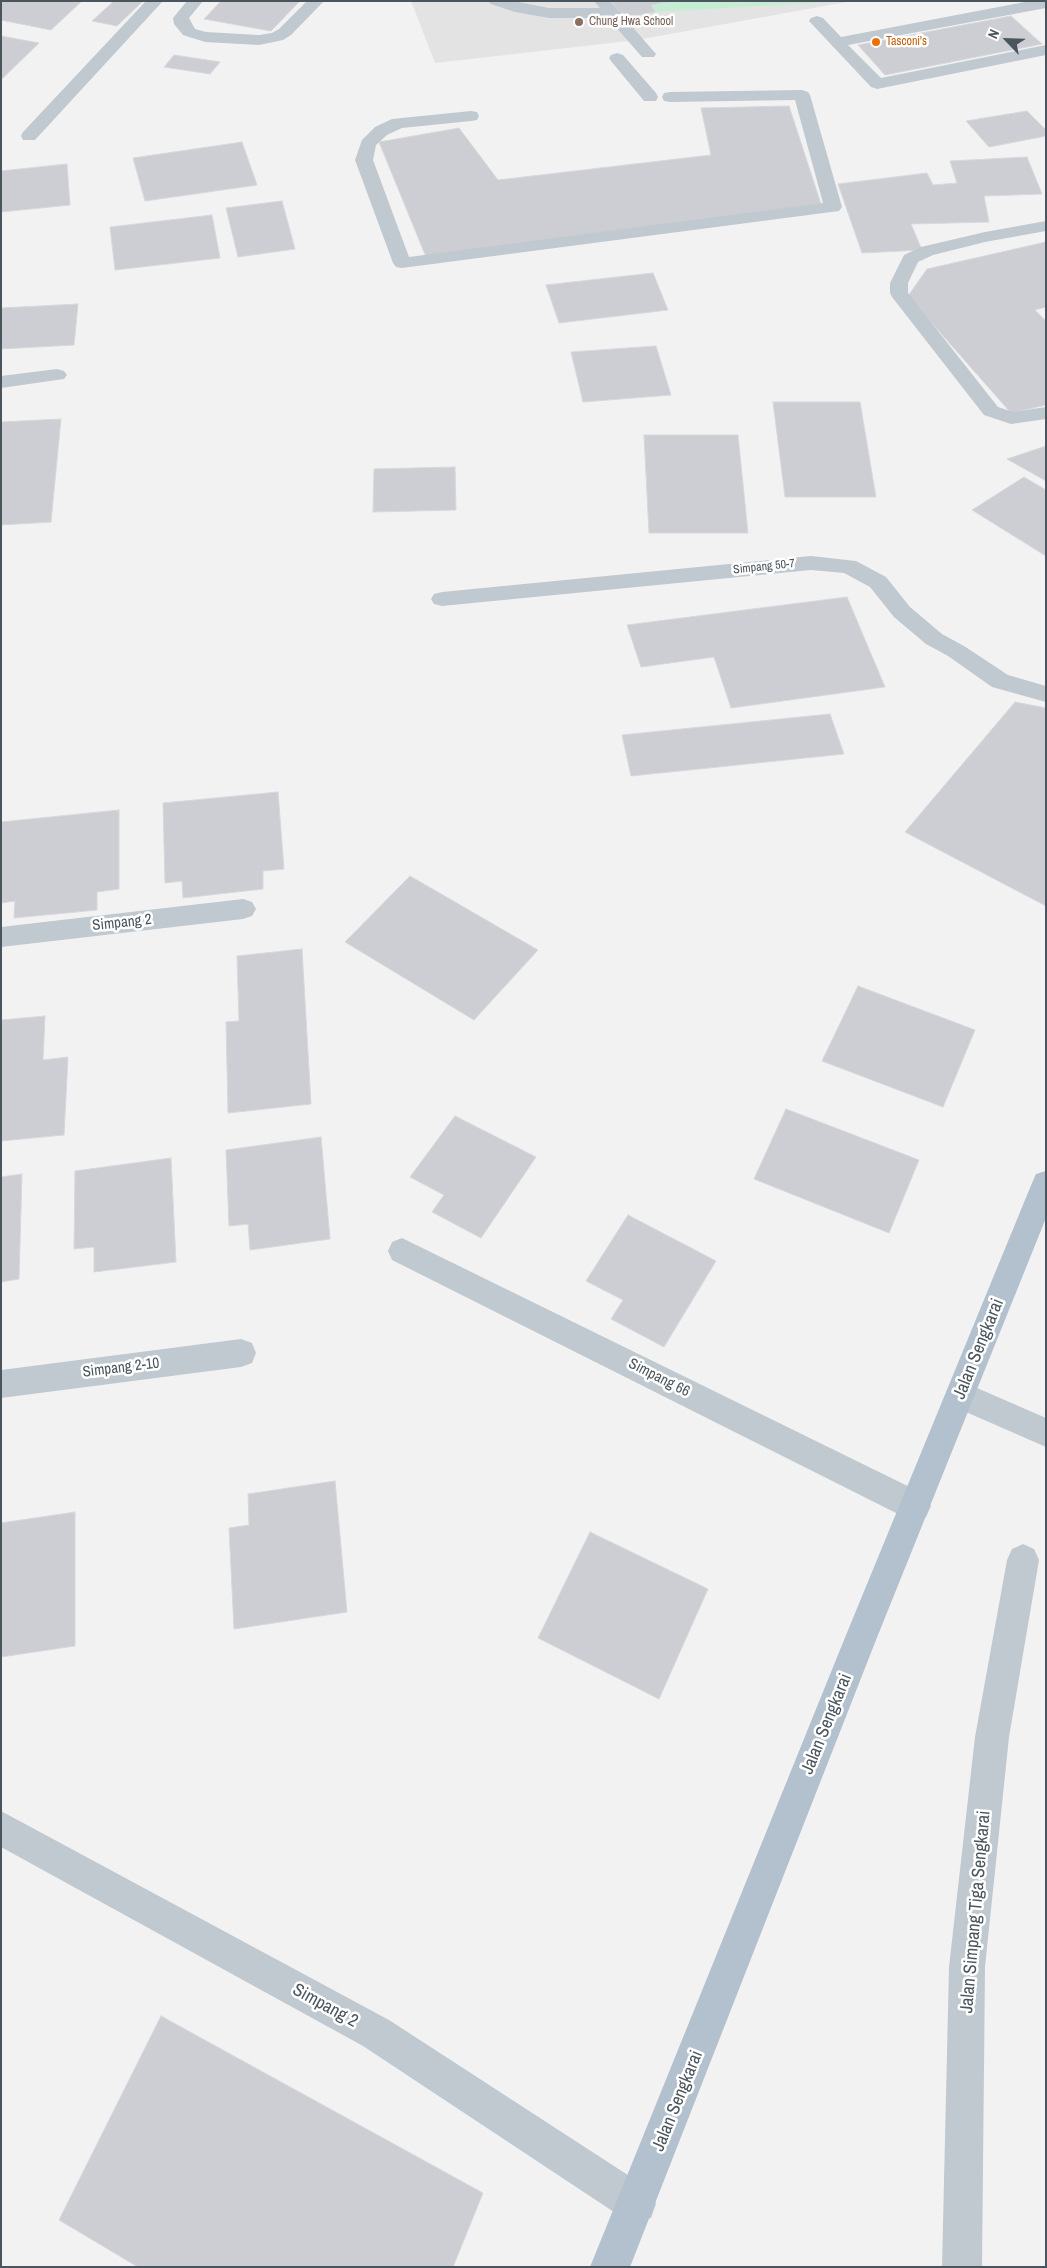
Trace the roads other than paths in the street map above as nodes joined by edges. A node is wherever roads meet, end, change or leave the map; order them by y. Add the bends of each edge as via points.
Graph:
1 (155, 1) edge
2 (195, 1) edge
3 (316, 1) edge
4 (496, 1) edge
5 (1046, 3) edge
6 (607, 7) edge
7 (817, 21) dead end
8 (837, 42) junction
9 (1046, 50) edge
10 (648, 54) dead end
11 (617, 58) dead end
12 (650, 97) dead end
13 (670, 97) dead end
14 (471, 116) dead end
15 (29, 136) dead end
16 (1046, 226) edge
17 (57, 375) dead end
18 (1, 382) edge
19 (1046, 413) edge
20 (442, 599) dead end
21 (1046, 694) edge
22 (243, 909) dead end
23 (1, 937) edge
24 (1046, 1183) edge
25 (402, 1251) dead end
26 (241, 1353) dead end
27 (1, 1384) edge
28 (961, 1395) junction
29 (1046, 1433) edge
30 (915, 1506) junction
31 (1023, 1560) dead end
32 (1, 1828) edge
33 (637, 2204) junction
34 (610, 2267) edge
35 (962, 2267) edge

1 - 15 street
2 - 3 street via 181,18 189,32 205,37 259,40 285,32
4 - 6 street via 548,13
5 - 8 street
6 - 10 street
7 - 8 street
8 - 9 street via 877,84
11 - 12 street
13 - 14 street via 802,96 833,207 402,263 364,160 368,144 381,131 398,124
16 - 19 street via 927,251 910,259 899,283 900,293 991,411 1011,418
17 - 18 street
20 - 21 street, Simpang 50-7 via 811,563 848,566 878,582 902,612 934,639 956,650 1000,681
22 - 23 street, Simpang 2
24 - 28 main road, Jalan Sengkarai
25 - 30 street, Simpang 66
26 - 27 street, Simpang 2-10
28 - 29 street
28 - 30 main road, Jalan Sengkarai
30 - 33 main road, Jalan Sengkarai
31 - 35 street, Jalan Simpang Tiga Sengkarai via 992,1737 967,1967
32 - 33 street, Simpang 2 via 376,2034
33 - 34 main road, Jalan Sengkarai

